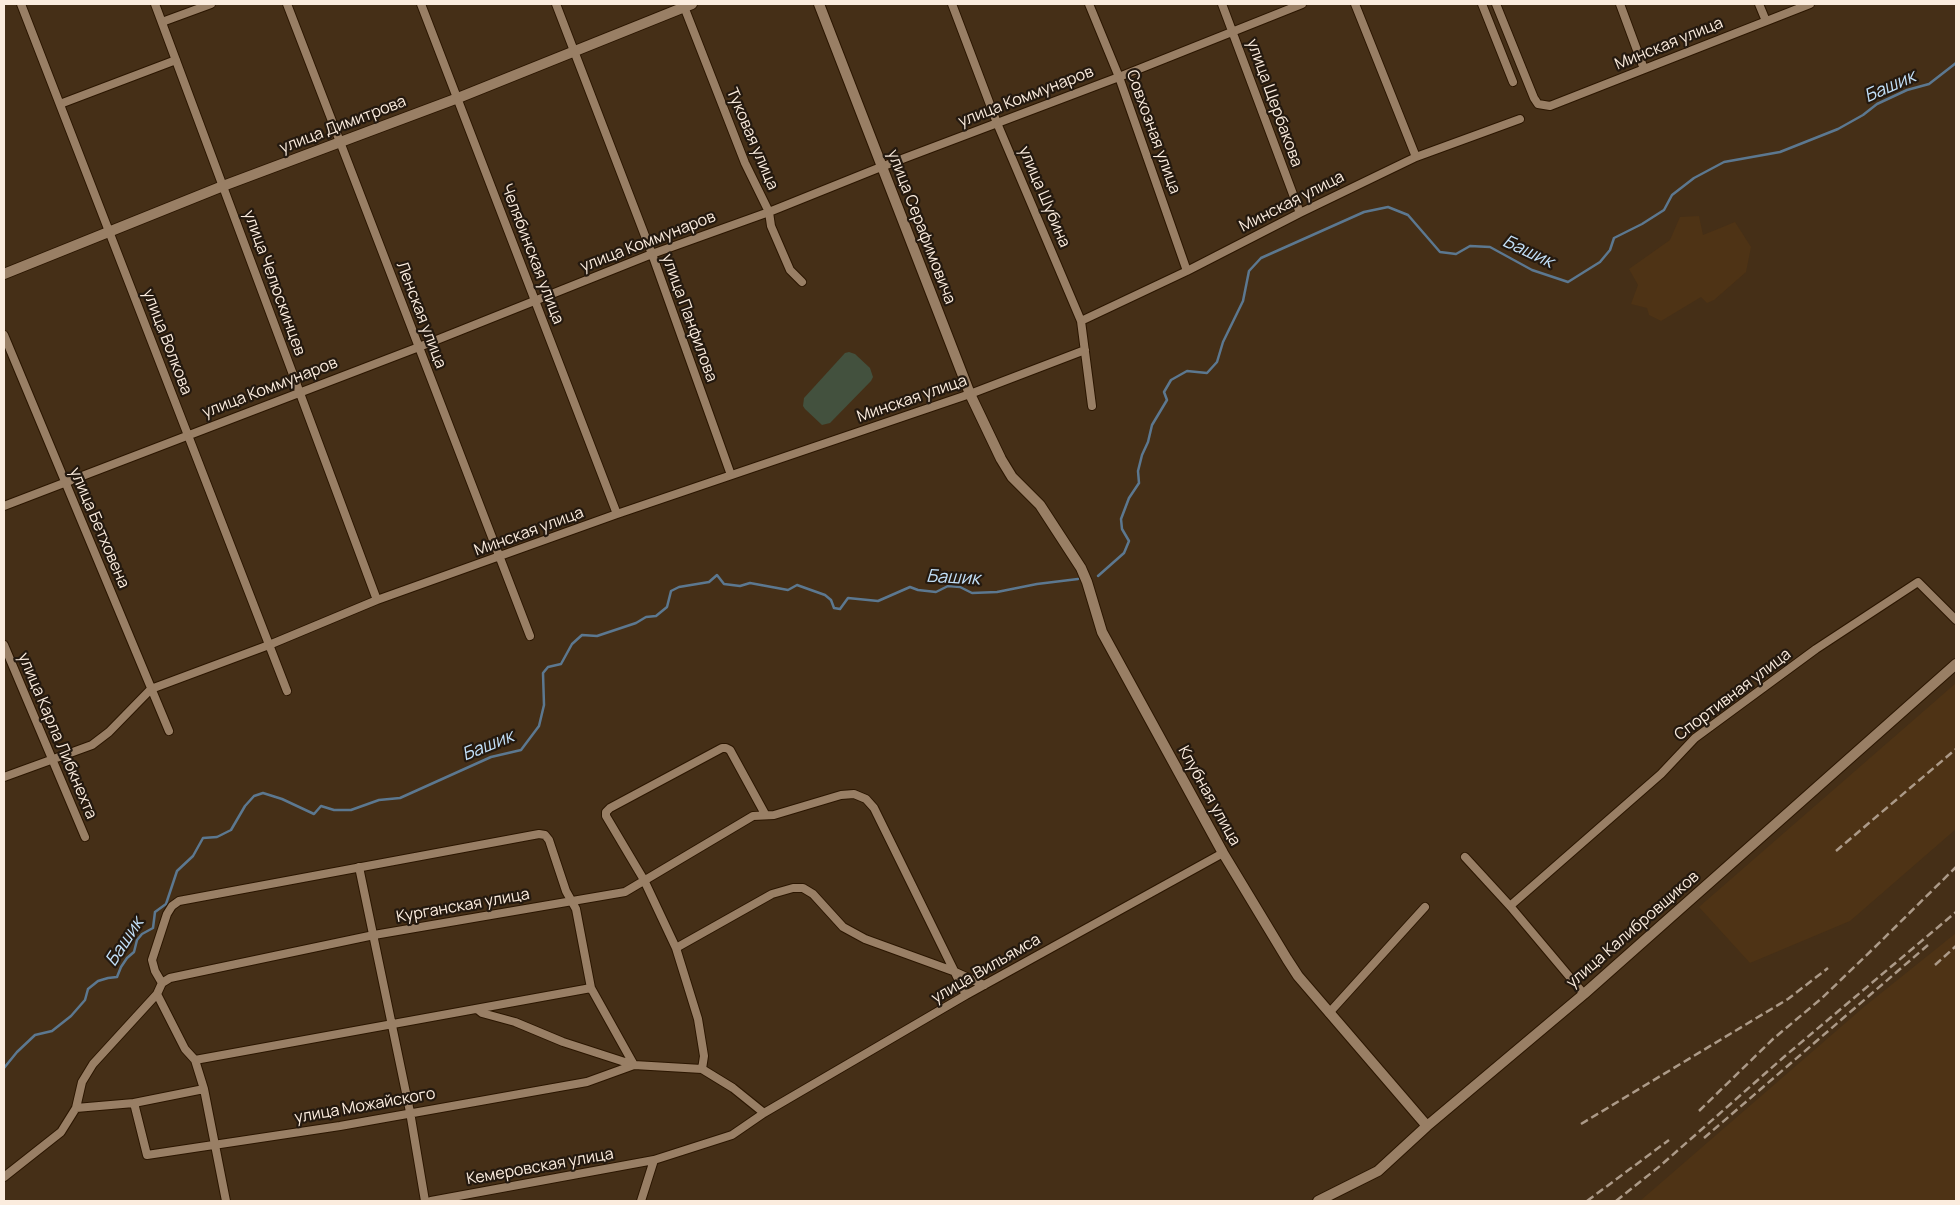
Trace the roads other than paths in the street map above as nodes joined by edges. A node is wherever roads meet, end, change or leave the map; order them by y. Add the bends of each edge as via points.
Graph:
1 (21, 4) edge
2 (155, 4) edge
3 (211, 4) edge
4 (286, 4) edge
5 (421, 4) edge
6 (556, 4) edge
7 (819, 4) edge
8 (952, 4) edge
9 (1089, 4) edge
10 (1222, 4) edge
11 (1302, 4) edge
12 (1355, 4) edge
13 (1482, 4) edge
14 (1496, 4) edge
15 (1620, 4) edge
16 (1759, 4) edge
17 (1810, 4) edge
18 (686, 5) edge
19 (1766, 21) junction
20 (162, 22) junction
21 (1232, 31) junction
22 (574, 51) junction
23 (1516, 53) junction
24 (1503, 58) junction
25 (176, 60) junction
26 (1644, 69) junction
27 (1119, 77) junction
28 (1513, 82) dead end
29 (458, 98) junction
30 (60, 104) junction
31 (1520, 119) dead end
32 (997, 123) junction
33 (339, 142) junction
34 (1416, 157) junction
35 (881, 167) junction
36 (223, 186) junction
37 (769, 212) junction
38 (1300, 213) junction
39 (109, 232) junction
40 (652, 254) junction
41 (1187, 271) junction
42 (4, 274) edge
43 (802, 282) dead end
44 (535, 300) junction
45 (1081, 321) junction
46 (4, 335) edge
47 (419, 347) junction
48 (1085, 350) junction
49 (299, 391) junction
50 (970, 394) junction
51 (1092, 406) dead end
52 (188, 434) junction
53 (1001, 459) joint
54 (731, 475) junction
55 (65, 482) junction
56 (4, 506) edge
57 (617, 514) junction
58 (499, 558) junction
59 (377, 600) junction
60 (1956, 620) edge
61 (530, 636) dead end
62 (4, 645) edge
63 (269, 645) junction
64 (1956, 664) edge
65 (151, 689) junction
66 (287, 691) dead end
67 (169, 731) dead end
68 (52, 758) junction
69 (4, 777) edge
70 (765, 814) junction
71 (85, 837) dead end
72 (1223, 853) junction
73 (1465, 857) dead end
74 (359, 867) junction
75 (644, 880) junction
76 (571, 901) junction
77 (1510, 906) junction
78 (1425, 907) dead end
79 (374, 935) junction
80 (676, 948) junction
81 (953, 971) junction
82 (162, 983) junction
83 (984, 985) junction
84 (591, 988) junction
85 (157, 994) junction
86 (1584, 994) junction
87 (966, 995) junction
88 (478, 1009) junction
89 (1330, 1012) junction
90 (392, 1025) junction
91 (195, 1060) junction
92 (634, 1065) junction
93 (702, 1069) junction
94 (204, 1090) junction
95 (134, 1103) junction
96 (76, 1108) junction
97 (410, 1112) junction
98 (764, 1113) junction
99 (1427, 1126) junction
100 (216, 1144) junction
101 (654, 1160) junction
102 (4, 1177) edge
103 (226, 1201) edge
104 (425, 1201) edge
105 (431, 1201) edge
106 (641, 1201) edge
107 (1318, 1201) edge

1 - 30 street, улица Волкова
2 - 20 street, улица Челюскинцев
3 - 20 street
4 - 33 street, Ленская улица
5 - 29 street, Челябинская улица
6 - 22 street, улица Панфилова
7 - 35 street, улица Серафимовича
8 - 32 street, улица Шубина
9 - 27 street, Совхозная улица
10 - 21 street, улица Щербакова
11 - 21 street, улица Коммунаров
12 - 34 street
13 - 24 street
14 - 23 street
15 - 26 street
16 - 19 street
17 - 19 street, Минская улица
18 - 22 street, улица Димитрова
18 - 37 street, Туковая улица via 745,163
19 - 26 street, Минская улица
20 - 25 street, улица Челюскинцев
21 - 27 street, улица Коммунаров
21 - 38 street, улица Щербакова
22 - 29 street, улица Димитрова
22 - 40 street, улица Панфилова
23 - 24 street
23 - 26 street, Минская улица via 1534,98 1538,104 1550,106
24 - 28 street
25 - 30 street
25 - 36 street, улица Челюскинцев
27 - 32 street, улица Коммунаров
27 - 41 street, Совхозная улица
29 - 33 street, улица Димитрова
29 - 44 street, Челябинская улица
30 - 39 street, улица Волкова
31 - 34 street, Минская улица
32 - 35 street, улица Коммунаров
32 - 45 street, улица Шубина
33 - 36 street, улица Димитрова
33 - 47 street, Ленская улица
34 - 38 street, Минская улица
35 - 37 street, улица Коммунаров
35 - 50 street, улица Серафимовича
36 - 39 street, улица Димитрова
36 - 49 street, улица Челюскинцев
37 - 40 street, улица Коммунаров
37 - 43 street, Туковая улица via 771,226 790,270
38 - 41 street, Минская улица
39 - 42 street, улица Димитрова
39 - 52 street, улица Волкова
40 - 44 street, улица Коммунаров
40 - 54 street, улица Панфилова
41 - 45 street, Минская улица
44 - 47 street, улица Коммунаров
44 - 57 street, Челябинская улица
45 - 48 street, улица Шубина
46 - 55 street, улица Бетховена
47 - 49 street, улица Коммунаров
47 - 58 street, Ленская улица
48 - 50 street, Минская улица
48 - 51 street, улица Шубина
49 - 52 street, улица Коммунаров
49 - 59 street, улица Челюскинцев
50 - 53 street, улица Серафимовича
50 - 54 street, Минская улица
52 - 55 street, улица Коммунаров
52 - 63 street, улица Волкова
53 - 72 street, Клубная улица via 1012,478 1040,505 1081,568 1102,632
54 - 57 street, Минская улица
55 - 56 street, улица Коммунаров
55 - 65 street, улица Бетховена
57 - 58 street, Минская улица
58 - 59 street, Минская улица
58 - 61 street, Ленская улица
59 - 63 street, Минская улица
60 - 77 street, Спортивная улица via 1918,582 1816,649 1695,738 1660,774
62 - 68 street, улица Карла Либкнехта
63 - 65 street, Минская улица
63 - 66 street, улица Волкова
64 - 86 street, улица Калибровщиков
65 - 67 street, улица Бетховена
65 - 68 street, Минская улица via 92,745
68 - 69 street, Минская улица
68 - 71 street, улица Карла Либкнехта
70 - 75 street, Курганская улица via 753,816
70 - 75 street via 726,748 610,808 606,816
70 - 81 street, Курганская улица via 774,815 841,795 854,794 866,800 874,808
72 - 83 street, улица Вильямса
72 - 89 street, Клубная улица via 1298,976
73 - 77 street
74 - 76 street via 545,835
74 - 79 street
74 - 82 street via 179,901 167,914 152,960
75 - 76 street, Курганская улица via 625,892
75 - 80 street
76 - 79 street, Курганская улица
76 - 84 street via 576,908
77 - 86 street
78 - 89 street
79 - 82 street, Курганская улица via 170,978
79 - 90 street
80 - 81 street via 772,894 803,888 813,894 842,927
80 - 93 street via 698,1019 704,1056
81 - 83 street
81 - 87 street
82 - 85 street
83 - 87 street, улица Вильямса
84 - 88 street
84 - 92 street
85 - 91 street via 184,1049
85 - 96 street via 93,1064 82,1082
86 - 99 street, улица Калибровщиков
87 - 98 street, улица Вильямса
88 - 90 street
88 - 92 street
89 - 99 street, Клубная улица
90 - 91 street
90 - 97 street
91 - 94 street
92 - 93 street
92 - 97 street, улица Можайского via 587,1082
93 - 98 street
94 - 95 street
94 - 100 street
95 - 96 street
95 - 100 street, улица Можайского via 147,1155
96 - 102 street via 61,1132
97 - 100 street, улица Можайского
97 - 104 street
98 - 101 street, улица Вильямса via 732,1135
99 - 107 street, улица Калибровщиков via 1378,1171
100 - 103 street
101 - 105 street, Кемеровская улица
101 - 106 street

